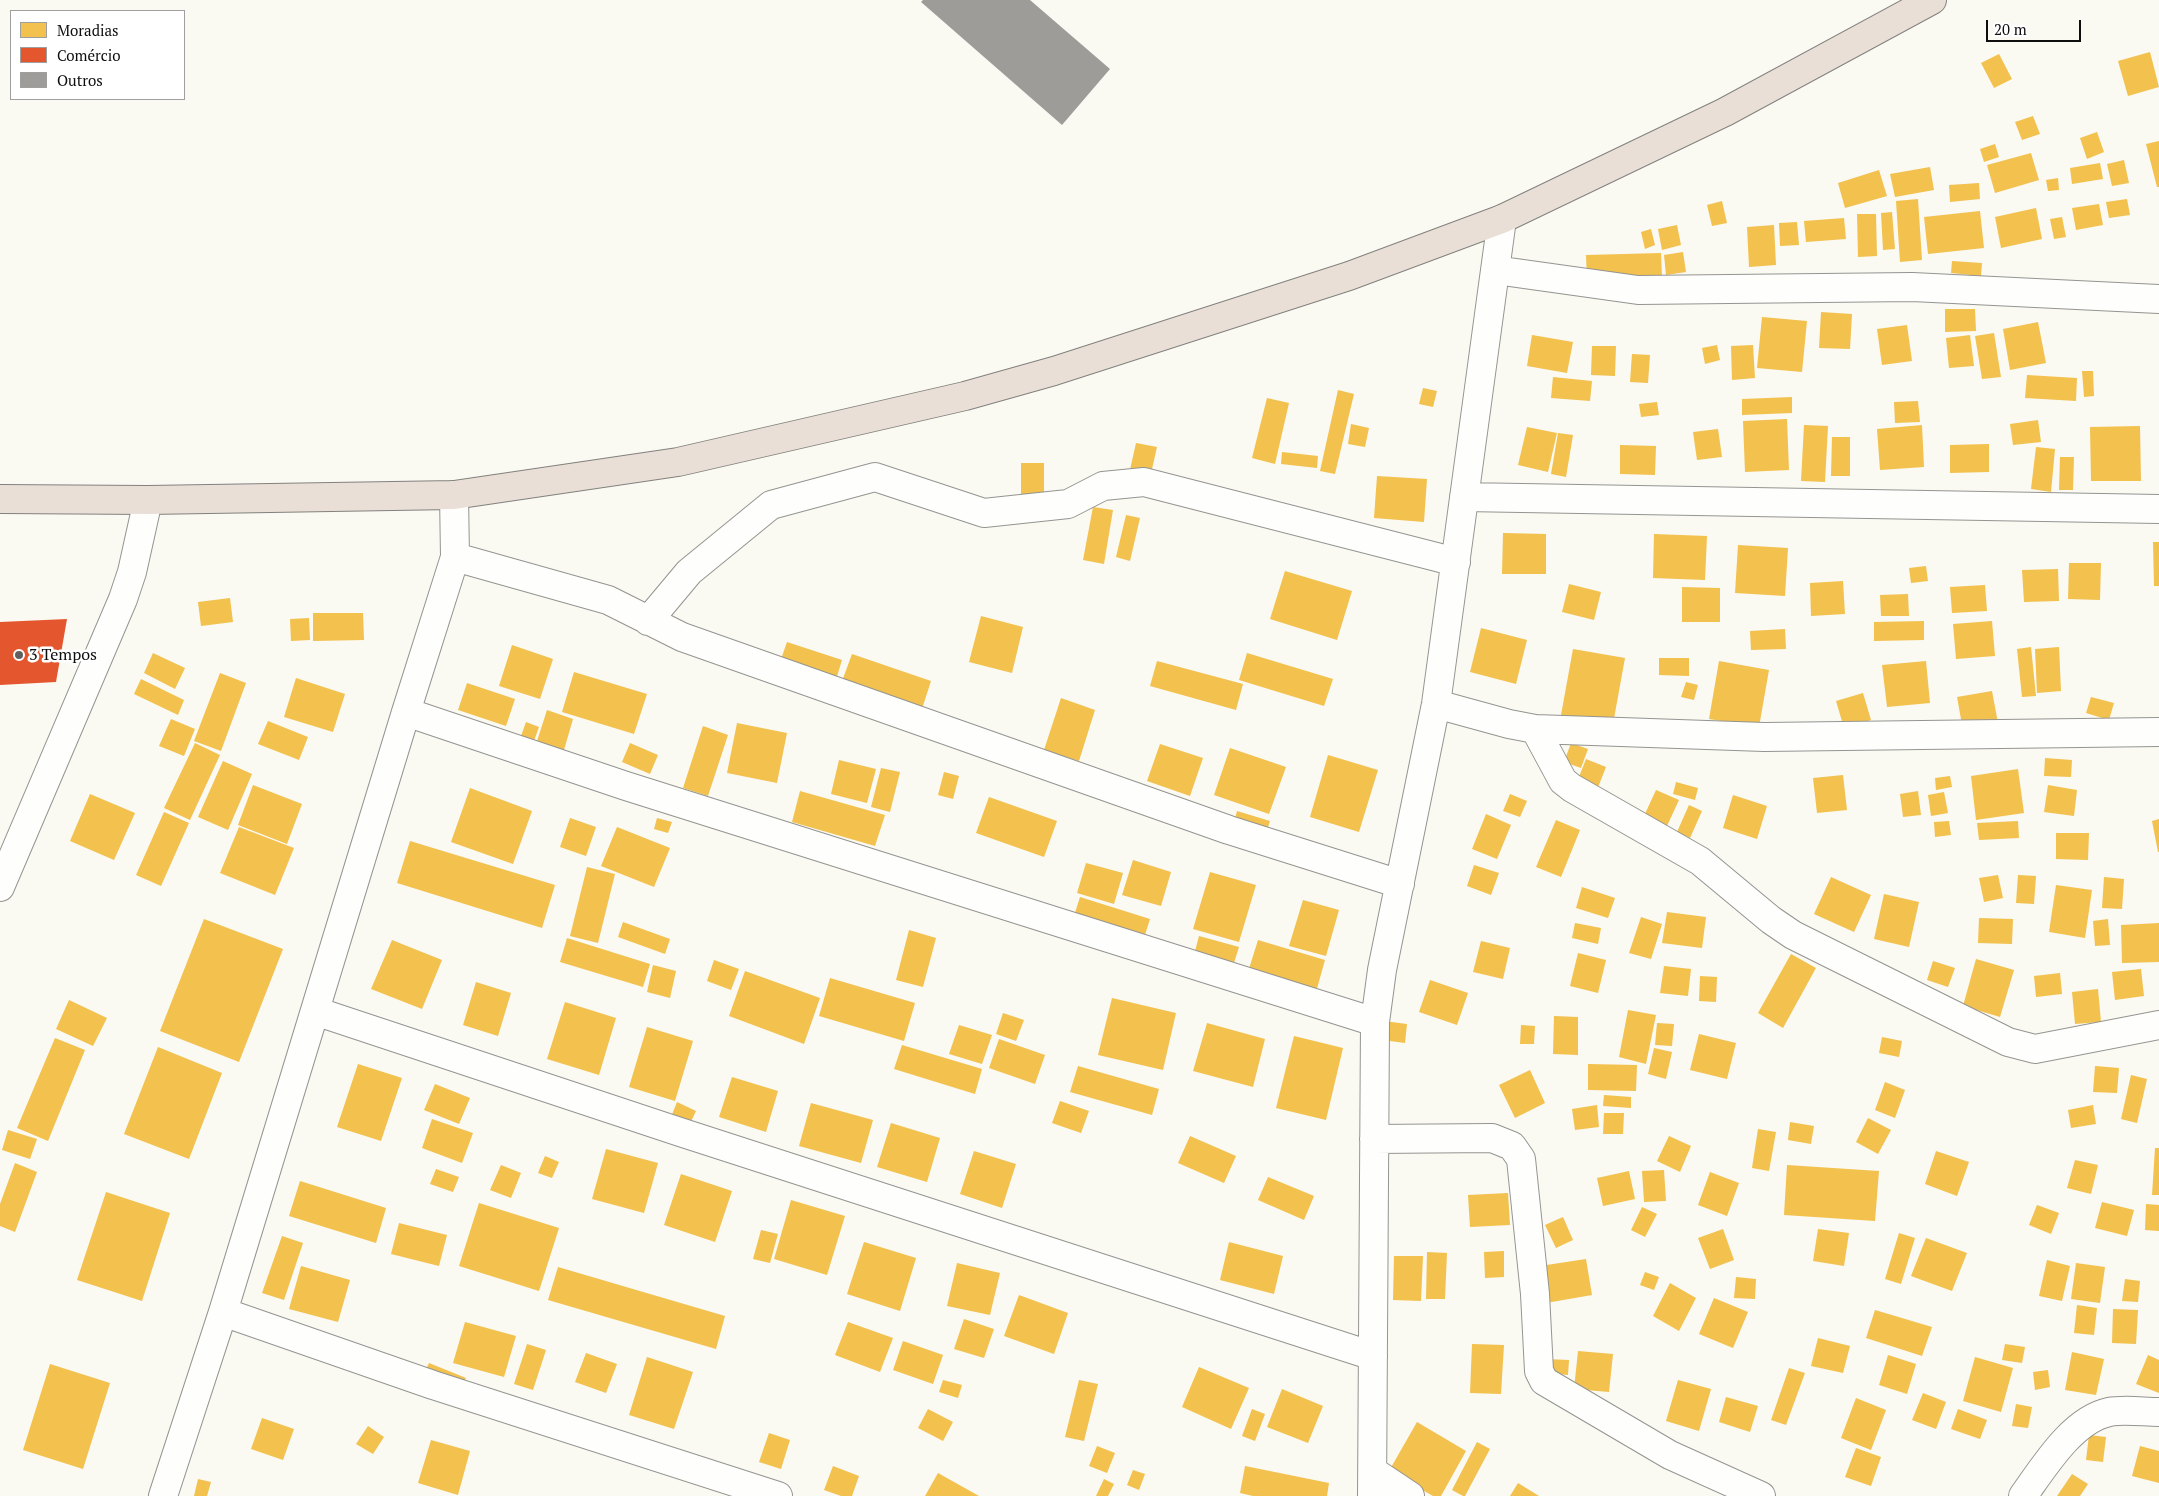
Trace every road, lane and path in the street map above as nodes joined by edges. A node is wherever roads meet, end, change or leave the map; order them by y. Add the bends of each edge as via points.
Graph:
1 (1932, 0) edge
2 (1502, 219) junction
3 (1495, 270) junction
4 (2159, 299) edge
5 (454, 495) junction
6 (1464, 497) junction
7 (0, 499) edge
8 (148, 500) junction
9 (2159, 509) edge
10 (455, 557) junction
11 (1456, 562) junction
12 (648, 621) junction
13 (1436, 704) junction
14 (406, 712) junction
15 (1535, 729) junction
16 (2159, 732) edge
17 (1400, 884) junction
18 (0, 887) edge
19 (315, 1011) junction
20 (1375, 1022) junction
21 (2159, 1025) edge
22 (1374, 1138) junction
23 (223, 1312) junction
24 (1373, 1356) junction
25 (2159, 1412) edge
26 (1373, 1484) edge
27 (164, 1496) edge
28 (778, 1496) edge
29 (1410, 1496) edge
30 (1761, 1496) edge
31 (2024, 1496) edge

1 - 2 highway via 1725,112
2 - 3 street
2 - 5 highway via 1349,276 1054,371 965,396 678,462
3 - 4 street via 1638,290 1912,287
3 - 6 street
5 - 8 highway
5 - 10 street
6 - 9 street
6 - 11 street
7 - 8 highway
8 - 18 street via 123,599
10 - 12 street via 608,600
10 - 14 street
11 - 12 street via 1144,482 1104,486 1068,504 984,513 875,477 771,505 689,572
11 - 13 street
12 - 17 street via 692,640 1229,830
13 - 15 street
13 - 17 street
14 - 19 street
14 - 20 street via 626,786
15 - 16 street via 1764,737
15 - 21 street via 1563,781 1572,788 1700,861 1793,935 1990,1034 2035,1049
17 - 20 street
19 - 23 street
19 - 24 street
20 - 22 street
22 - 24 street
22 - 30 street via 1492,1138 1512,1146 1521,1159 1539,1371 1544,1381 1670,1456
23 - 27 street
23 - 28 street via 433,1385
24 - 26 street
25 - 31 street via 2109,1412 2079,1427 2062,1443
26 - 29 street

